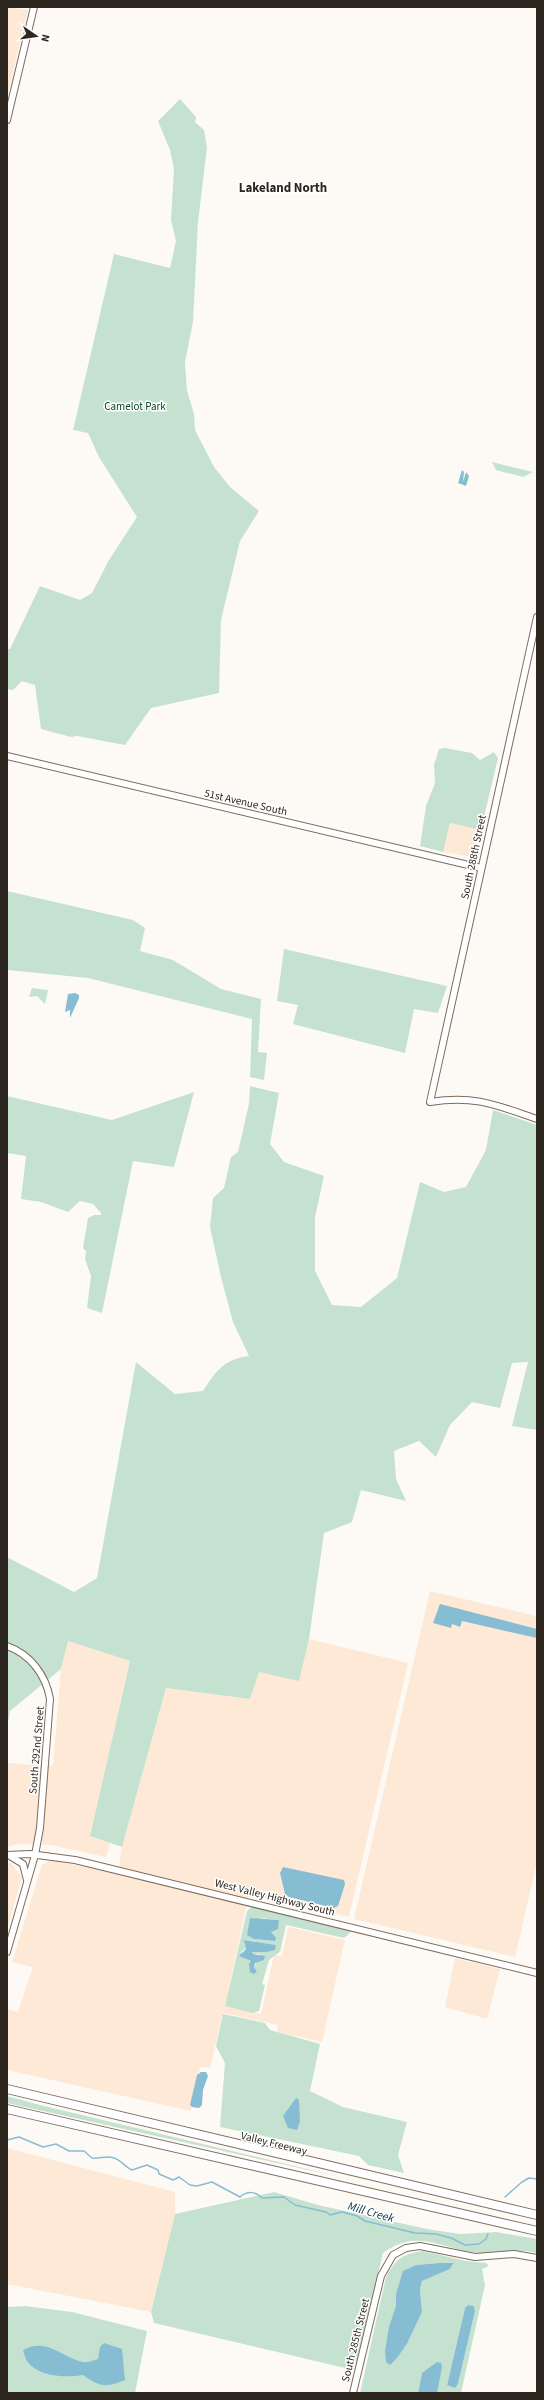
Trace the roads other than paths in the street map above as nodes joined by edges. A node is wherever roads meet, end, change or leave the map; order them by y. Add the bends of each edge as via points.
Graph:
1 (34, 7) edge
2 (7, 120) edge
3 (537, 617) edge
4 (7, 756) edge
5 (481, 868) junction
6 (537, 1119) edge
7 (7, 1646) edge
8 (7, 1855) edge
9 (35, 1855) junction
10 (27, 1886) junction
11 (7, 1952) edge
12 (537, 1973) edge
13 (7, 2089) edge
14 (7, 2109) edge
15 (537, 2215) edge
16 (537, 2231) edge
17 (537, 2258) edge
18 (353, 2393) edge

1 - 2 main road
3 - 5 main road, South 288th Street
4 - 5 main road, 51st Avenue South
5 - 6 main road, South 288th Street via 430,1102 480,1100
7 - 9 main road, South 292nd Street via 24,1655 41,1674 50,1699 40,1828
8 - 9 main road, West Valley Highway South
8 - 10 main road via 15,1857 23,1864
9 - 10 main road, South 292nd Street
9 - 12 main road, West Valley Highway South via 109,1867
10 - 11 main road, South 292nd Street
13 - 15 highway, Valley Freeway
14 - 16 highway
17 - 18 main road, South 285th Street via 514,2254 475,2257 413,2246 400,2251 388,2261 381,2276

